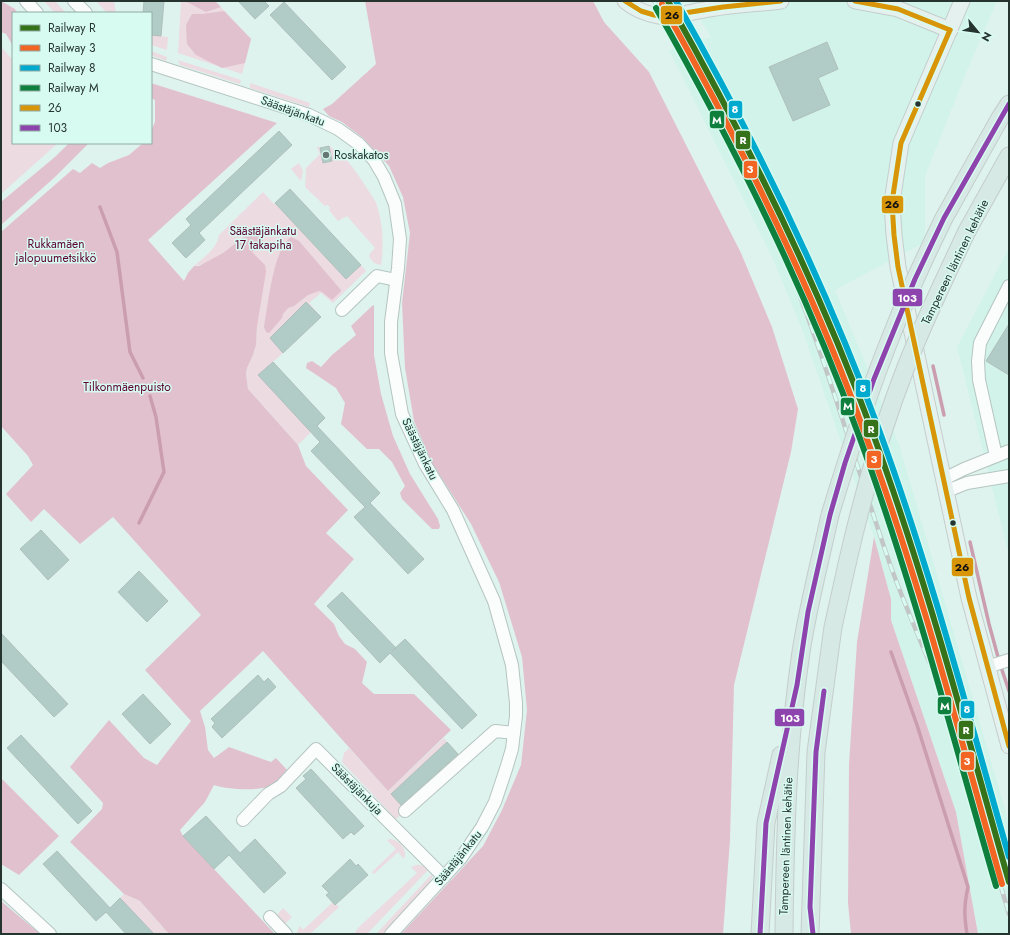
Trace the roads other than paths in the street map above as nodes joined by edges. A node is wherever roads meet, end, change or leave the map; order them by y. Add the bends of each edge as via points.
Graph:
1 (26, 1) edge
2 (74, 1) edge
3 (625, 1) edge
4 (781, 1) edge
5 (855, 1) edge
6 (962, 1) edge
7 (36, 12) edge
8 (85, 12) edge
9 (950, 30) junction
10 (152, 64) edge
11 (1009, 104) edge
12 (1009, 156) edge
13 (396, 280) junction
14 (1009, 286) edge
15 (342, 310) dead end
16 (1009, 451) edge
17 (996, 456) junction
18 (1009, 476) edge
19 (946, 485) junction
20 (1009, 660) edge
21 (987, 667) junction
22 (797, 685) junction
23 (514, 733) junction
24 (1009, 746) edge
25 (405, 811) dead end
26 (242, 820) dead end
27 (444, 877) junction
28 (1, 889) edge
29 (810, 907) junction
30 (270, 917) dead end
31 (50, 934) edge
32 (286, 934) edge
33 (391, 934) edge
34 (760, 934) edge
35 (784, 934) edge
36 (810, 934) edge
37 (813, 934) edge

1 - 7 street
2 - 8 street
3 - 4 main road via 647,13 671,16
5 - 9 main road via 898,9
6 - 9 main road
9 - 19 main road via 901,143 892,202 898,266
10 - 13 street, Säästäjänkatu via 309,115 338,129 359,144 374,160 395,204 400,239
11 - 22 highway, Tampereen läntinen kehätie, bridge via 944,218 915,279 874,379 830,515 808,612
12 - 29 highway, Tampereen läntinen kehätie, bridge via 967,231 930,310 885,426 860,507 833,627 816,752
13 - 15 street via 377,276
13 - 23 street, Säästäjänkatu via 391,322 391,353 402,414 425,464 453,510 494,601 515,685
14 - 17 street via 980,343 978,362 979,380
16 - 17 street
17 - 19 street via 964,469
18 - 19 street
19 - 21 main road via 969,598
20 - 21 street
21 - 24 main road
22 - 34 highway via 766,823
22 - 35 highway, Tampereen läntinen kehätie via 789,754
23 - 25 street via 492,729
23 - 27 street, Säästäjänkatu via 506,769 490,814 474,841
26 - 27 street, Säästäjänkuja via 268,794 281,786 316,749
27 - 33 street, Säästäjänkatu
28 - 31 street
29 - 36 highway, Tampereen läntinen kehätie
29 - 37 highway
30 - 32 street

